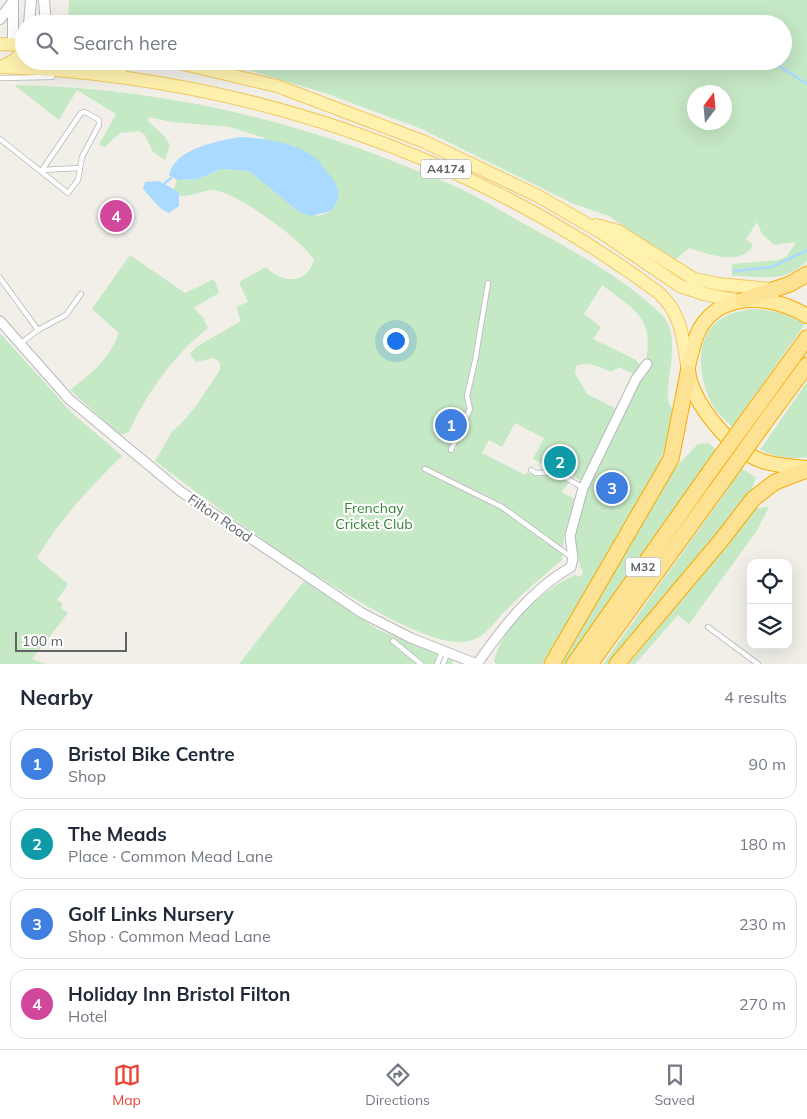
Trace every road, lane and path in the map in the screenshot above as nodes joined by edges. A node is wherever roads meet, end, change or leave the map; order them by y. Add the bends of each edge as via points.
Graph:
1 (31, 0) edge
2 (44, 0) edge
3 (13, 1) edge
4 (30, 15) edge
5 (45, 15) edge
6 (0, 19) edge
7 (15, 24) edge
8 (15, 54) edge
9 (0, 67) edge
10 (15, 68) edge
11 (41, 70) edge
12 (114, 70) edge
13 (209, 70) edge
14 (95, 74) junction
15 (128, 77) junction
16 (0, 78) edge
17 (0, 139) edge
18 (79, 168) junction
19 (42, 170) junction
20 (584, 222) junction
21 (807, 274) edge
22 (0, 278) edge
23 (488, 283) dead end
24 (775, 289) junction
25 (81, 294) dead end
26 (741, 300) junction
27 (807, 316) edge
28 (0, 321) edge
29 (38, 330) junction
30 (807, 338) edge
31 (20, 344) junction
32 (647, 364) dead end
33 (807, 365) edge
34 (688, 372) junction
35 (451, 450) dead end
36 (805, 467) edge
37 (425, 470) dead end
38 (531, 470) dead end
39 (583, 488) junction
40 (573, 558) junction
41 (708, 627) dead end
42 (393, 641) dead end
43 (446, 651) junction
44 (421, 664) edge
45 (437, 664) edge
46 (443, 664) edge
47 (477, 664) edge
48 (552, 664) edge
49 (574, 664) edge
50 (590, 664) edge
51 (617, 664) edge
52 (758, 664) edge

1 - 4 street
2 - 5 street
3 - 6 street
3 - 7 street
8 - 9 main road, A4174 via 13,61
9 - 10 main road, A4174
11 - 14 main road, A4174
12 - 15 main road, A4174
13 - 20 main road, A4174 via 269,84 378,123 479,166
14 - 15 main road, A4174
14 - 16 lane
15 - 34 main road, A4174 via 222,94 303,116 446,168 501,195 622,267 670,303 681,325
17 - 19 lane
18 - 19 lane
18 - 19 lane via 78,180 68,193
18 - 19 lane via 99,125 99,120 85,112 81,113
20 - 24 main road, A4174 via 618,231 694,279
20 - 26 main road, A4174 via 680,286
21 - 24 highway
22 - 29 lane
23 - 35 lane via 467,396 470,409
24 - 26 highway
25 - 29 lane via 66,315
26 - 27 highway via 772,301
26 - 34 highway via 710,314 701,326
28 - 31 street, Filton Road
29 - 31 lane
30 - 49 highway, M32, bridge
31 - 43 street, Filton Road via 69,399 180,491 362,613 395,631
32 - 39 street
33 - 50 highway, M32, bridge
34 - 36 highway via 706,414 721,432 760,460
34 - 48 highway, M32 via 671,459
36 - 51 highway via 774,482 752,499
37 - 40 lane via 502,507
38 - 39 lane via 560,474
39 - 40 street via 570,536
40 - 47 street via 571,567 548,581 514,614
41 - 52 lane
42 - 44 lane
43 - 45 lane
43 - 46 lane
43 - 47 street, Filton Road

